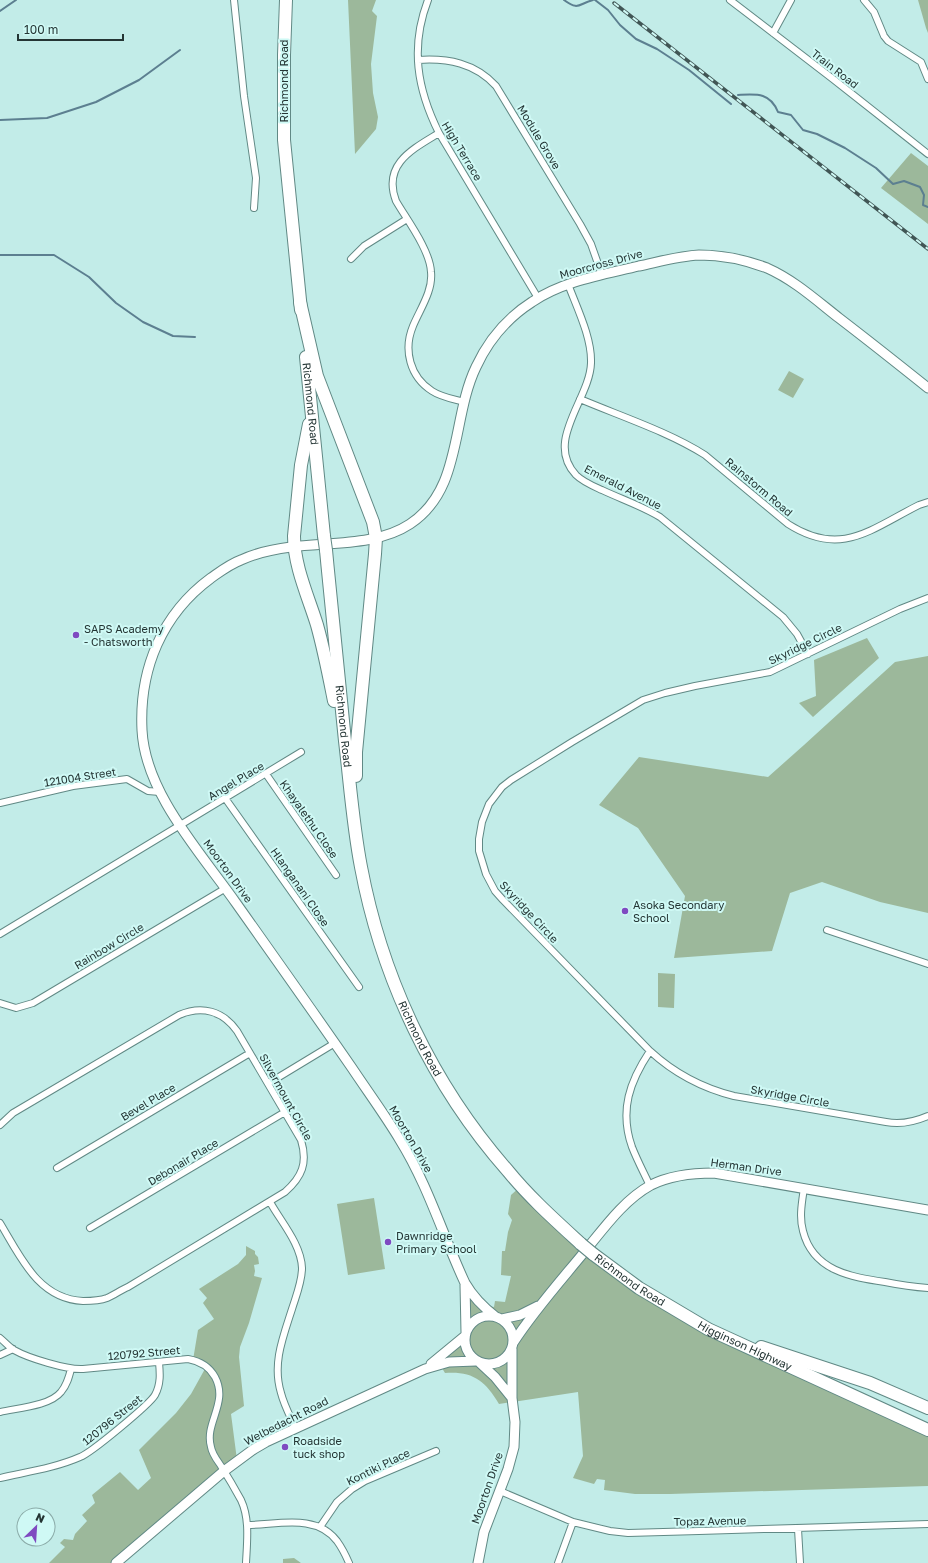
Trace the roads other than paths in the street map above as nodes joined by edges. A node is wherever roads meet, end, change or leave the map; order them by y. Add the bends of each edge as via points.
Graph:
1 (234, 0) edge
2 (286, 0) edge
3 (428, 0) edge
4 (730, 0) edge
5 (791, 0) edge
6 (864, 0) edge
7 (772, 33) junction
8 (418, 60) junction
9 (928, 79) edge
10 (439, 133) junction
11 (928, 154) edge
12 (254, 208) dead end
13 (407, 219) junction
14 (351, 259) dead end
15 (602, 275) junction
16 (568, 284) junction
17 (538, 298) junction
18 (300, 302) junction
19 (928, 388) edge
20 (580, 400) junction
21 (464, 402) junction
22 (311, 413) junction
23 (928, 502) edge
24 (376, 538) junction
25 (337, 543) joint
26 (294, 546) junction
27 (928, 598) edge
28 (808, 654) junction
29 (301, 752) dead end
30 (348, 772) junction
31 (266, 774) junction
32 (160, 792) junction
33 (225, 798) junction
34 (0, 803) edge
35 (181, 826) junction
36 (361, 867) junction
37 (336, 875) dead end
38 (226, 888) junction
39 (827, 930) dead end
40 (0, 934) edge
41 (928, 964) edge
42 (359, 987) dead end
43 (0, 1003) edge
44 (335, 1043) junction
45 (650, 1051) junction
46 (250, 1053) junction
47 (268, 1083) junction
48 (285, 1112) junction
49 (928, 1116) edge
50 (0, 1125) edge
51 (57, 1168) dead end
52 (650, 1186) junction
53 (804, 1188) junction
54 (270, 1202) junction
55 (928, 1210) edge
56 (0, 1223) edge
57 (90, 1228) dead end
58 (465, 1283) junction
59 (928, 1288) edge
60 (541, 1304) junction
61 (499, 1318) junction
62 (699, 1322) junction
63 (466, 1334) junction
64 (0, 1338) edge
65 (513, 1346) junction
66 (13, 1349) junction
67 (0, 1356) edge
68 (159, 1362) junction
69 (478, 1362) junction
70 (71, 1369) junction
71 (425, 1369) junction
72 (512, 1398) junction
73 (928, 1408) edge
74 (0, 1412) edge
75 (295, 1427) junction
76 (928, 1430) edge
77 (436, 1451) dead end
78 (224, 1471) junction
79 (0, 1478) edge
80 (500, 1491) junction
81 (573, 1522) junction
82 (928, 1524) edge
83 (247, 1525) junction
84 (320, 1527) junction
85 (798, 1529) junction
86 (116, 1563) edge
87 (246, 1563) edge
88 (349, 1563) edge
89 (478, 1563) edge
90 (558, 1563) edge
91 (800, 1563) edge

1 - 12 street via 256,178
2 - 18 highway, Richmond Road via 284,140
3 - 8 street, High Terrace via 419,28
4 - 7 street, Train Road
5 - 7 street
6 - 9 street via 874,12 888,41 921,62
7 - 11 street, Train Road
8 - 10 street, High Terrace via 418,74 426,104
8 - 15 street, Module Grove via 440,59 461,63 481,72 496,86 586,234
10 - 13 street via 411,151 396,169 393,193
10 - 17 street, High Terrace
13 - 14 street via 364,246
13 - 21 street via 429,259 431,277 428,293 408,341 411,365 419,379 433,391
15 - 16 street, Moorcross Drive
15 - 19 street, Moorcross Drive via 700,255 734,259 761,266 807,292
16 - 17 street, Moorcross Drive
16 - 20 street, Emerald Avenue via 590,349 591,366
17 - 21 street, Moorcross Drive via 515,315 494,336 469,383
18 - 22 highway, Richmond Road
18 - 24 highway via 317,376 373,522
20 - 23 street, Rainstorm Road via 695,449 797,531 816,538 853,538
20 - 28 street, Emerald Avenue via 565,443 569,467 576,475 592,486 660,517 783,617
21 - 24 street, Moorcross Drive via 450,471 433,504 405,528
22 - 26 highway via 302,465
22 - 30 highway, Richmond Road, bridge
24 - 25 street, Moorcross Drive
24 - 36 highway via 356,752
25 - 26 street, Moorton Drive
26 - 30 highway via 329,675
26 - 32 street, Moorton Drive via 253,555 228,566 194,591 165,627 151,656 144,684 142,716 146,755
27 - 28 street, Skyridge Circle
28 - 45 street, Skyridge Circle via 770,672 695,686 643,700 511,780 493,798 484,814 479,851 486,874 495,891
29 - 31 street, Angel Place
30 - 36 highway, Richmond Road
31 - 33 street, Angel Place
31 - 37 street, Khayalethu Close
32 - 34 street, 121004 Street via 148,791 126,779 73,786
32 - 35 street, Moorton Drive
33 - 35 street, Angel Place
33 - 42 street, Hlanganani Close
35 - 38 street, Moorton Drive
35 - 40 street
36 - 62 highway, Richmond Road, bridge via 371,913 391,976 419,1040 466,1118 535,1202 581,1244 645,1292
38 - 43 street, Rainbow Circle via 33,1003 16,1008
38 - 44 street, Moorton Drive
39 - 41 street
44 - 47 street
44 - 58 street, Moorton Drive via 416,1167
45 - 49 street, Skyridge Circle via 686,1079 734,1096 894,1124 913,1122
45 - 52 street via 631,1085 626,1119 628,1137
46 - 47 street, Silvermount Circle
46 - 50 street, Silvermount Circle via 226,1018 212,1011 190,1010 13,1113
46 - 51 street, Bevel Place
47 - 48 street, Silvermount Circle
48 - 54 street, Silvermount Circle via 304,1148 304,1163 295,1184
48 - 57 street, Debonair Place
52 - 53 street, Herman Drive via 674,1177 700,1173 743,1177
52 - 60 street, Herman Drive via 625,1204
53 - 55 street, Herman Drive
53 - 59 street via 801,1219 803,1233 812,1251 823,1262 838,1272 855,1278
54 - 56 street, Silvermount Circle via 128,1287 106,1298 92,1301 56,1295 46,1288 29,1271
54 - 75 street via 301,1259 298,1289 280,1345 277,1367 281,1395
58 - 61 street, Moorton Drive via 481,1305
58 - 63 street, Moorton Drive
60 - 61 street, Herman Drive via 520,1315
60 - 65 street, Herman Drive
61 - 63 street via 478,1318
61 - 65 street via 511,1329
62 - 73 highway, Higginson Highway via 780,1353 864,1380
62 - 76 highway, Higginson Highway via 728,1339
63 - 69 street via 467,1350
63 - 71 street, Welbedacht Road
64 - 66 street, 120792 Street
65 - 69 street via 507,1357 499,1362 490,1365
65 - 72 street, Moorton Drive
66 - 67 street
66 - 70 street, 120792 Street
68 - 70 street, 120792 Street
68 - 78 street, 120792 Street via 194,1360 203,1364 213,1374 220,1394 210,1442 213,1454
68 - 79 street, 120796 Street via 159,1384 155,1396 87,1453 67,1462
69 - 71 street, Welbedacht Road via 449,1362
69 - 72 street via 495,1377
70 - 74 street via 66,1385 54,1398
71 - 75 street, Welbedacht Road
72 - 80 street, Moorton Drive via 515,1422 514,1447
75 - 78 street, Welbedacht Road via 254,1449
77 - 84 street, Kontiki Place via 352,1489 337,1502
78 - 83 street, 120792 Street via 243,1505
78 - 86 street, Welbedacht Road
80 - 81 street, Topaz Avenue
80 - 89 street, Moorton Drive via 484,1532
81 - 85 street, Topaz Avenue via 628,1533
81 - 90 street
82 - 85 street, Topaz Avenue
83 - 84 street via 290,1522
83 - 87 street, 120792 Street
84 - 88 street via 337,1540
85 - 91 street

